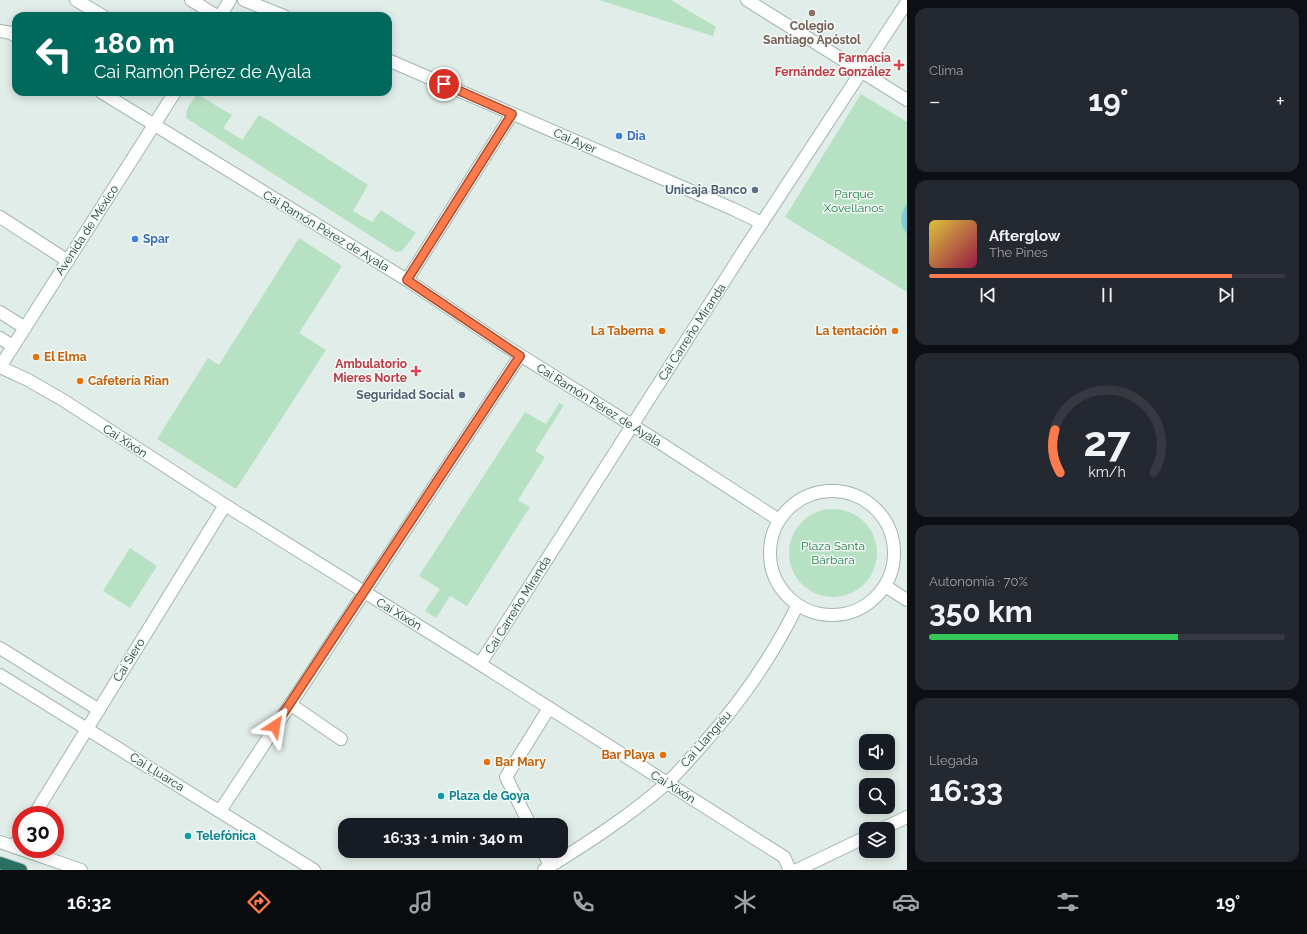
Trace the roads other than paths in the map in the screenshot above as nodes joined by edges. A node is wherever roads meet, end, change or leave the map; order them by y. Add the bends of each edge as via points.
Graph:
1 (76, 0) edge
2 (191, 0) edge
3 (230, 0) edge
4 (244, 0) edge
5 (747, 0) edge
6 (907, 2) edge
7 (96, 12) edge
8 (212, 12) edge
9 (222, 12) edge
10 (274, 12) edge
11 (0, 31) edge
12 (12, 34) edge
13 (392, 62) edge
14 (862, 72) junction
15 (107, 96) edge
16 (172, 96) edge
17 (907, 100) edge
18 (512, 114) junction
19 (154, 125) junction
20 (0, 217) edge
21 (762, 223) junction
22 (68, 261) junction
23 (407, 280) junction
24 (0, 312) edge
25 (25, 328) junction
26 (0, 338) edge
27 (13, 346) junction
28 (520, 356) junction
29 (0, 367) edge
30 (633, 425) junction
31 (225, 505) junction
32 (779, 520) junction
33 (885, 586) junction
34 (364, 592) junction
35 (907, 600) edge
36 (797, 606) junction
37 (0, 648) edge
38 (480, 664) junction
39 (0, 674) edge
40 (290, 704) junction
41 (549, 708) junction
42 (99, 710) junction
43 (87, 729) junction
44 (341, 739) dead end
45 (668, 783) junction
46 (40, 806) edge
47 (220, 811) junction
48 (907, 817) edge
49 (526, 818) edge
50 (895, 823) edge
51 (859, 840) edge
52 (0, 842) edge
53 (12, 846) edge
54 (46, 858) edge
55 (545, 858) edge
56 (0, 863) edge
57 (547, 868) edge
58 (21, 870) edge
59 (81, 870) edge
60 (314, 870) edge
61 (790, 870) edge
62 (797, 870) edge

1 - 7 street
2 - 8 street
3 - 9 street
4 - 10 street
5 - 14 street
6 - 14 street, Cai Carreño Miranda
11 - 12 street
13 - 18 street, Cai Ayer
14 - 17 street
14 - 21 street, Cai Carreño Miranda
15 - 19 street, Cai Ramón Pérez de Ayala
16 - 19 street, Avenida de México
18 - 21 street, Cai Ayer
18 - 23 street
19 - 22 street, Avenida de México
19 - 23 street, Cai Ramón Pérez de Ayala
20 - 22 street
21 - 30 street, Cai Carreño Miranda
22 - 25 street, Avenida de México
23 - 28 street, Cai Ramón Pérez de Ayala
24 - 25 street
25 - 27 street, Avenida de México
26 - 27 street
27 - 29 street, Avenida de México
28 - 30 street, Cai Ramón Pérez de Ayala
28 - 34 street
29 - 31 street, Cai Xixón via 63,400
30 - 32 street, Cai Ramón Pérez de Ayala
30 - 38 street, Cai Carreño Miranda
31 - 34 street, Cai Xixón
31 - 42 street, Cai Siero
32 - 33 street via 790,507 806,496 825,491 845,492 863,499 878,511 891,534 894,547 893,567
32 - 36 street via 771,539 769,558 774,576 783,593
33 - 35 street
33 - 36 street via 872,601 855,612 835,616 815,614
34 - 38 street, Cai Xixón
34 - 40 street
36 - 45 street, Cai Llangréu via 770,654 726,718
37 - 42 street
38 - 41 street, Cai Xixón
39 - 43 street, Cai Ḷḷuarca
40 - 44 street
40 - 47 street
41 - 45 street, Cai Xixón
41 - 49 street via 506,777
42 - 43 street, Cai Siero
43 - 46 street, Cai Siero
43 - 47 street, Cai Ḷḷuarca
45 - 57 street, Cai Llangréu via 614,825
45 - 61 street, Cai Xixón via 784,857
47 - 60 street, Cai Ḷḷuarca
48 - 50 street
51 - 62 street
52 - 53 street
54 - 59 street
55 - 57 street
56 - 58 highway

